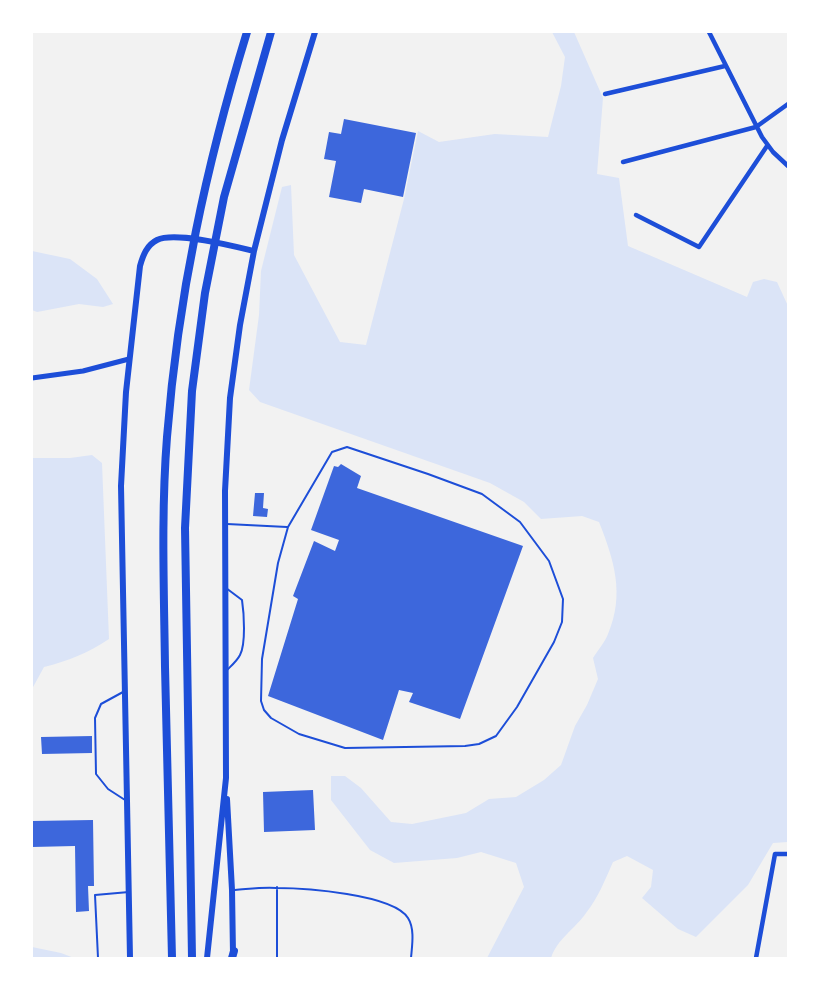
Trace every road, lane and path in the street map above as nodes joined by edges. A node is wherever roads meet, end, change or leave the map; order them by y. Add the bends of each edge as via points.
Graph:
1 (247, 32) edge
2 (271, 32) edge
3 (315, 32) edge
4 (709, 32) edge
5 (725, 66) junction
6 (604, 94) dead end
7 (789, 104) edge
8 (756, 127) junction
9 (767, 146) junction
10 (623, 162) dead end
11 (789, 166) edge
12 (636, 215) dead end
13 (254, 250) junction
14 (129, 358) junction
15 (32, 378) edge
16 (224, 524) junction
17 (288, 527) junction
18 (225, 588) junction
19 (226, 670) junction
20 (125, 691) junction
21 (226, 778) junction
22 (127, 802) junction
23 (789, 854) edge
24 (277, 888) junction
25 (232, 890) junction
26 (129, 892) junction
27 (233, 957) edge
28 (98, 958) edge
29 (130, 958) edge
30 (172, 958) edge
31 (192, 958) edge
32 (207, 958) edge
33 (276, 958) edge
34 (411, 958) edge
35 (756, 958) edge

1 - 30 highway via 195,229 174,357 164,489 163,575
2 - 31 highway via 216,233 192,391 185,569
3 - 13 main road
4 - 5 street
5 - 6 street
5 - 8 street
7 - 8 street
8 - 9 street
8 - 10 street
9 - 11 street
9 - 12 street via 699,247
13 - 14 main road via 172,237 150,245 140,266
13 - 16 main road via 230,398
14 - 15 street via 83,371
14 - 20 main road via 121,486
16 - 17 lane
16 - 18 main road
17 - 17 lane via 262,659 261,701 271,718 299,734 345,748 465,746 496,736 518,707 562,622 563,599 549,561 520,522 482,494 347,447 332,452
18 - 19 main road
18 - 19 lane via 242,600 243,611 240,657
19 - 21 main road
20 - 22 main road
20 - 22 lane via 101,704 95,718 96,774 108,789
21 - 25 main road
21 - 32 main road
22 - 26 main road
23 - 35 street via 775,854
24 - 25 lane
24 - 33 lane
24 - 34 lane via 376,899 401,909 410,920
25 - 27 main road
26 - 28 lane via 95,895
26 - 29 main road

